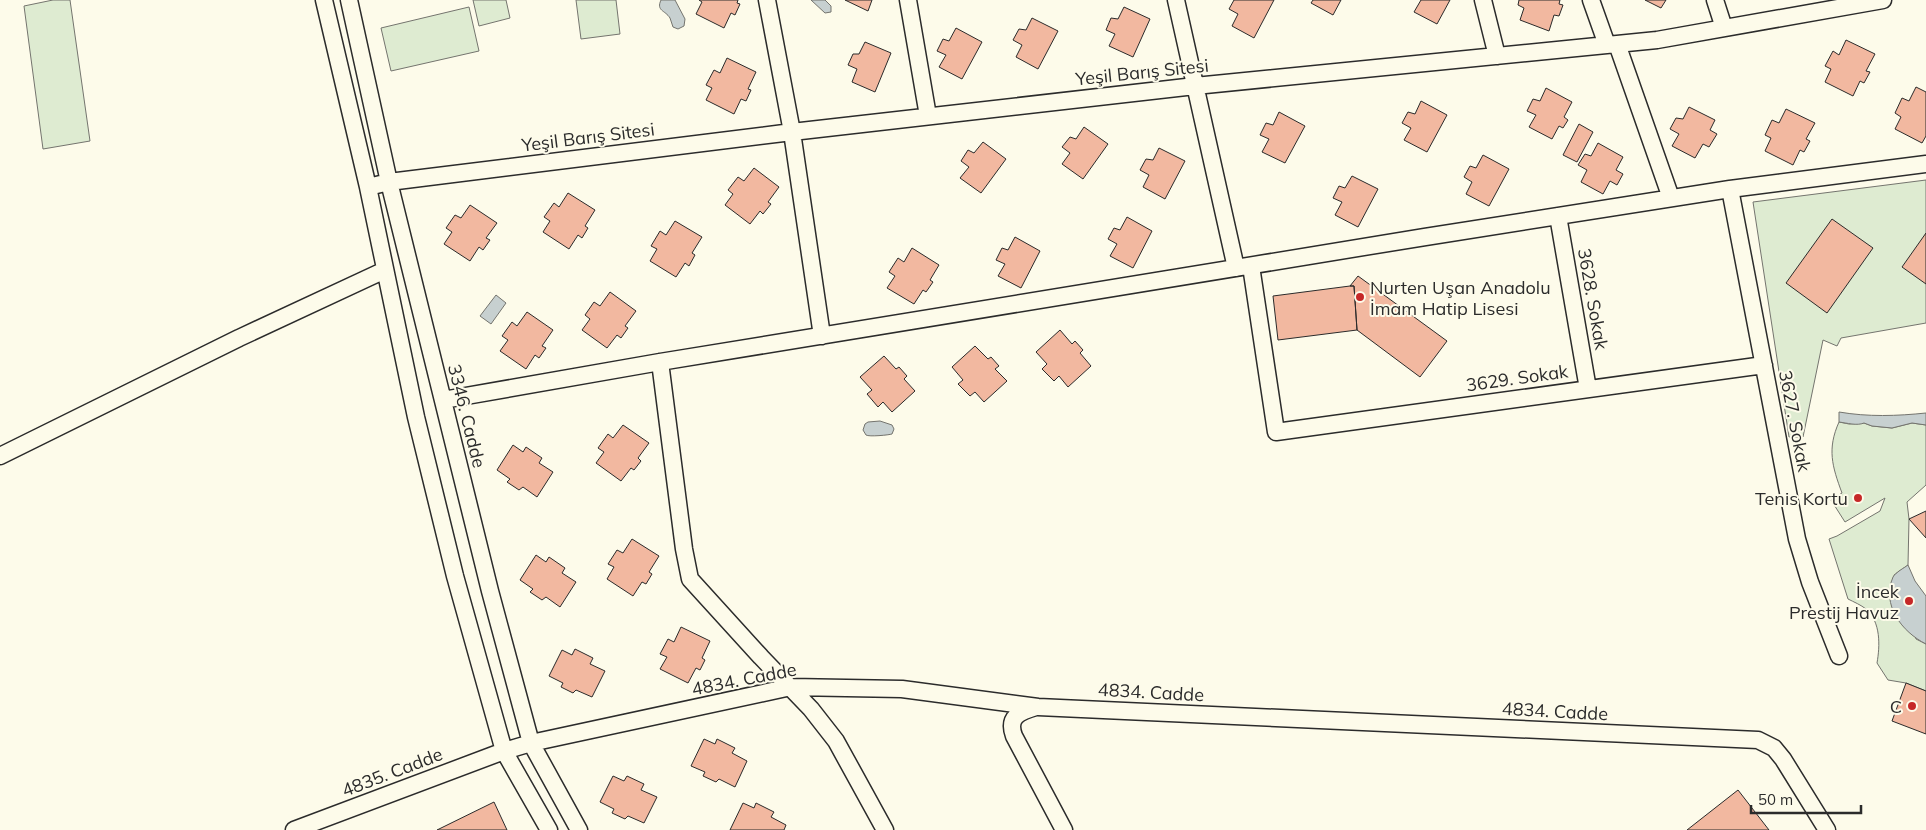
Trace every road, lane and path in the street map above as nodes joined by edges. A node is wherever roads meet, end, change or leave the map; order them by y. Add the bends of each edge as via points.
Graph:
1 (324, 0) edge
2 (349, 0) edge
3 (767, 0) edge
4 (908, 0) edge
5 (1176, 0) edge
6 (1483, 0) edge
7 (1591, 0) edge
8 (1715, 0) edge
9 (1883, 0) edge
10 (1724, 28) junction
11 (1612, 44) junction
12 (1497, 56) junction
13 (1195, 86) junction
14 (928, 116) junction
15 (792, 132) junction
16 (1926, 164) edge
17 (389, 182) junction
18 (368, 187) junction
19 (1730, 189) junction
20 (1671, 198) junction
21 (1558, 216) junction
22 (1243, 267) junction
23 (385, 270) junction
24 (822, 336) junction
25 (660, 362) junction
26 (1764, 365) junction
27 (1588, 389) junction
28 (443, 400) junction
29 (0, 456) edge
30 (1839, 656) dead end
31 (791, 687) junction
32 (1038, 707) junction
33 (531, 743) junction
34 (504, 751) junction
35 (294, 830) edge
36 (549, 830) edge
37 (579, 830) edge
38 (886, 830) edge
39 (1064, 830) edge
40 (1828, 830) edge

1 - 18 street
2 - 17 street, 3346. Cadde
3 - 15 street
4 - 14 street
5 - 13 street
6 - 12 street
7 - 11 street
8 - 10 street
9 - 10 street, Yeşil Barış Sitesi
10 - 11 street, Yeşil Barış Sitesi
11 - 12 street, Yeşil Barış Sitesi
11 - 20 street
12 - 13 street, Yeşil Barış Sitesi
13 - 14 street, Yeşil Barış Sitesi
13 - 22 street
14 - 15 street, Yeşil Barış Sitesi
15 - 17 street, Yeşil Barış Sitesi
15 - 24 street
16 - 19 street
17 - 18 street, Yeşil Barış Sitesi
17 - 28 street, 3346. Cadde
18 - 23 street
19 - 20 street
19 - 26 street, 3627. Sokak
20 - 21 street
21 - 22 street
21 - 27 street, 3628. Sokak
22 - 24 street
22 - 27 street, 3629. Sokak via 1276,432
23 - 29 street
23 - 34 street via 416,417 455,576
24 - 25 street
25 - 28 street
25 - 31 street via 690,579
26 - 27 street, 3629. Sokak
26 - 30 street, 3627. Sokak via 1797,539
28 - 33 street, 3346. Cadde
31 - 32 street, 4834. Cadde via 902,689
31 - 33 street, 4834. Cadde
31 - 38 street via 836,741
32 - 39 street via 1021,711 1011,728
32 - 40 street, 4834. Cadde via 1758,740 1774,748 1783,759
33 - 34 street, 4834. Cadde
33 - 37 street, 3346. Cadde
34 - 35 street, 4835. Cadde
34 - 36 street

